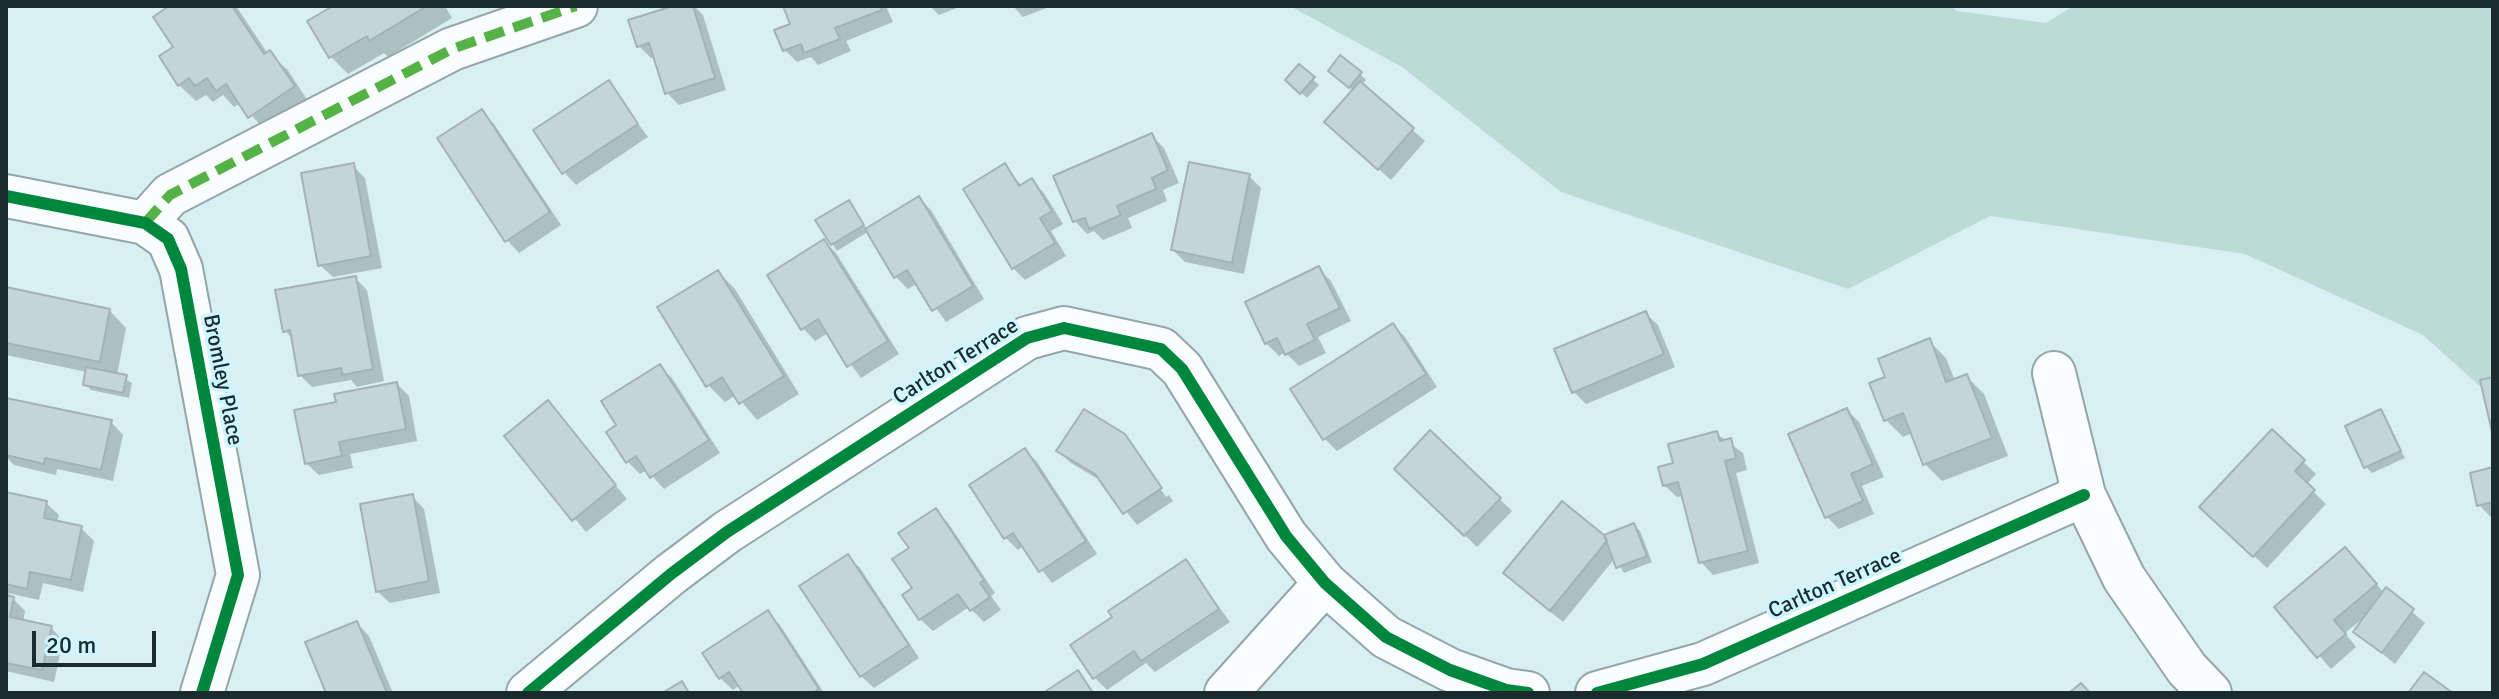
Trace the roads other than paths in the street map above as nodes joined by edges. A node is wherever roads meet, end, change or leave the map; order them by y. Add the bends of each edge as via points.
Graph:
1 (576, 6) edge
2 (6, 196) edge
3 (145, 223) junction
4 (2054, 373) dead end
5 (2084, 495) junction
6 (1325, 583) junction
7 (202, 693) edge
8 (528, 693) edge
9 (1226, 693) edge
10 (1528, 693) edge
11 (1597, 693) edge
12 (2210, 693) edge

1 - 3 street via 452,49 170,195
2 - 3 street
3 - 7 street, Bromley Place via 168,239 181,269 238,575
4 - 5 street
5 - 11 street, Carlton Terrace via 1703,664
5 - 12 street via 2124,578 2187,669
6 - 8 street, Carlton Terrace via 1286,536 1182,369 1161,349 1064,328 1027,338 727,532
6 - 9 street
6 - 10 street, Carlton Terrace via 1386,637 1450,670

